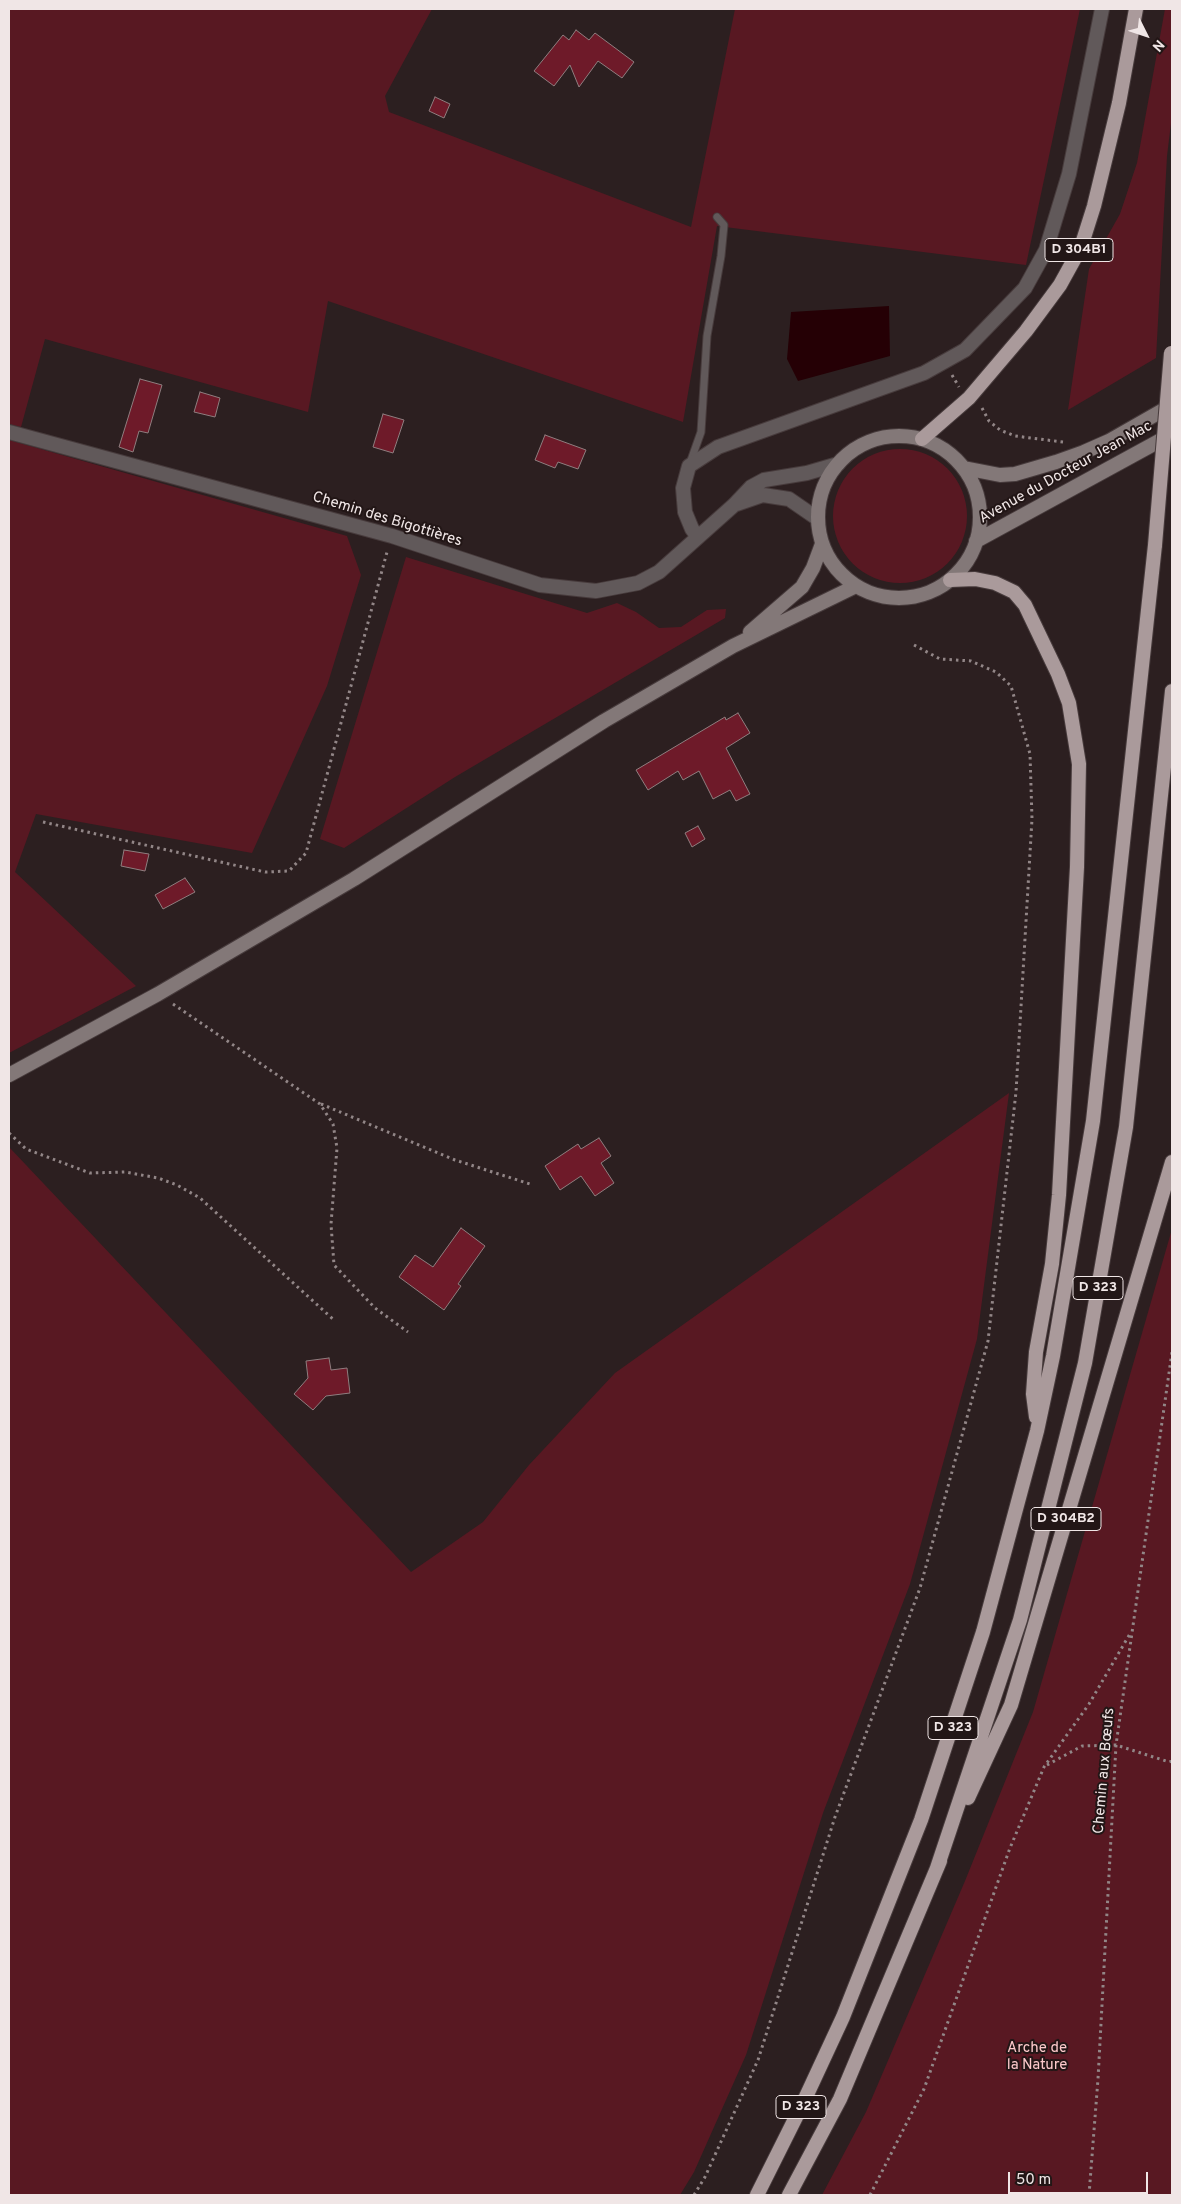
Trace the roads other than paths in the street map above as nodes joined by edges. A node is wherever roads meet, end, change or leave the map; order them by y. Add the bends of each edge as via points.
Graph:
1 (1102, 9) edge
2 (1136, 9) edge
3 (717, 217) dead end
4 (1172, 348) edge
5 (1172, 406) edge
6 (9, 432) edge
7 (1172, 434) edge
8 (922, 439) junction
9 (838, 464) junction
10 (689, 466) junction
11 (964, 468) junction
12 (734, 505) junction
13 (818, 519) junction
14 (698, 537) junction
15 (976, 541) junction
16 (822, 544) junction
17 (950, 580) junction
18 (856, 586) junction
19 (732, 646) junction
20 (1172, 690) edge
21 (9, 1075) edge
22 (1172, 1162) edge
23 (1037, 1431) junction
24 (936, 1868) junction
25 (757, 2195) edge
26 (789, 2195) edge

1 - 10 street via 1070,174 1046,250 1025,288 965,350 924,373 718,446
2 - 8 highway, D 304B1 via 1119,103 1081,247 1060,285 1026,331 968,398
3 - 10 lane via 724,226 722,256 707,336 701,432
4 - 23 highway, D 323, bridge via 1093,1121 1054,1356
5 - 11 main road, Avenue du Docteur Jean Mac via 1109,441 1056,462 1000,475
6 - 14 street, Chemin des Bigottières via 392,536 540,585 596,591 638,583 659,572
7 - 15 main road, Avenue du Docteur Jean Mac
8 - 9 main road via 899,436 876,439 855,449
8 - 11 main road via 952,455
9 - 12 street, Chemin des Bigottières via 764,480 751,487
9 - 13 main road via 826,480
10 - 14 street via 683,488 685,512
11 - 15 main road via 979,503
12 - 13 street via 763,495 789,499
12 - 14 street, Chemin des Bigottières
13 - 16 main road
15 - 17 main road via 966,563
16 - 18 main road via 830,561
16 - 19 main road via 802,587
17 - 18 main road via 928,592 905,598 871,593
17 - 23 highway via 975,579 995,583 1014,592 1025,605 1068,703 1078,764 1077,867 1059,1195 1052,1264 1036,1352 1034,1394
18 - 19 main road
19 - 21 main road via 604,720 354,879 158,994
20 - 24 highway, D 323 via 1126,1127 1085,1363 1020,1620
22 - 24 highway, D 304B2 via 1011,1705
23 - 25 highway, D 323 via 984,1632 921,1820 842,2017
24 - 26 highway, D 323 via 840,2098

